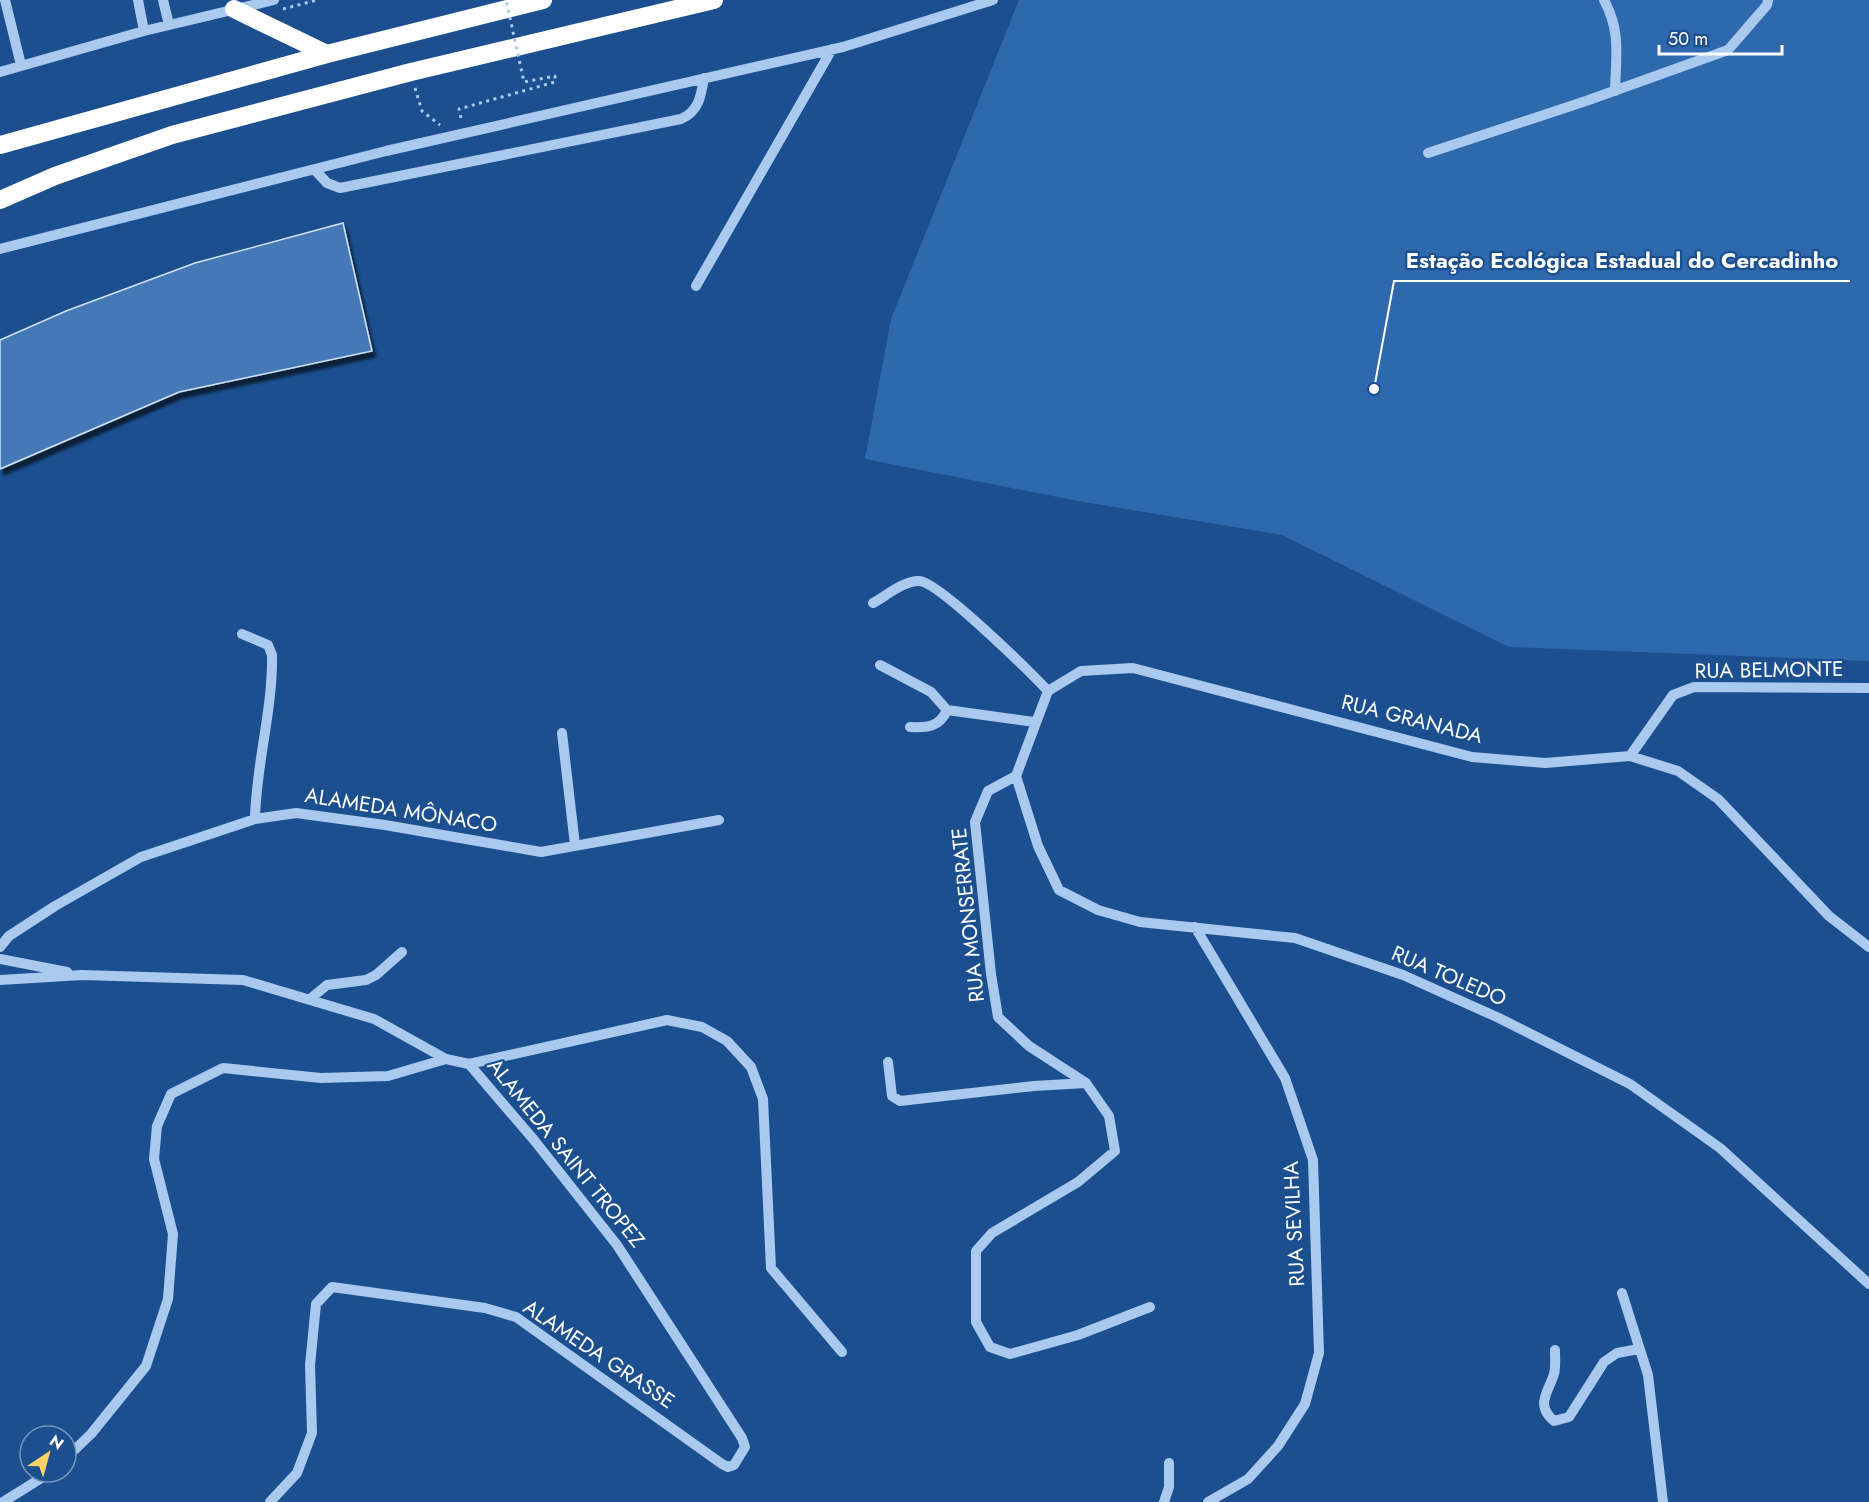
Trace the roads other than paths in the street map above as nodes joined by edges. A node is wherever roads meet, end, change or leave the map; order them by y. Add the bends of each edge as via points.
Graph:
1 (5, 0) edge
2 (138, 0) edge
3 (163, 0) edge
4 (274, 0) edge
5 (486, 0) edge
6 (543, 0) edge
7 (714, 0) edge
8 (993, 0) edge
9 (1604, 0) edge
10 (1768, 0) edge
11 (234, 9) junction
12 (440, 24) junction
13 (169, 25) junction
14 (144, 31) junction
15 (832, 49) junction
16 (327, 54) junction
17 (21, 65) junction
18 (0, 72) edge
19 (704, 78) junction
20 (1615, 91) junction
21 (69, 124) junction
22 (0, 145) edge
23 (1428, 153) dead end
24 (0, 154) edge
25 (315, 170) junction
26 (0, 200) edge
27 (0, 249) edge
28 (696, 286) dead end
29 (873, 603) dead end
30 (242, 634) dead end
31 (880, 665) dead end
32 (1869, 688) edge
33 (1048, 691) junction
34 (947, 710) junction
35 (1034, 722) junction
36 (910, 727) dead end
37 (562, 733) dead end
38 (1630, 756) junction
39 (1016, 776) junction
40 (255, 819) junction
41 (719, 820) dead end
42 (575, 845) junction
43 (1195, 927) junction
44 (0, 947) edge
45 (1869, 947) edge
46 (402, 952) dead end
47 (0, 959) edge
48 (82, 975) junction
49 (0, 980) edge
50 (310, 999) junction
51 (446, 1059) junction
52 (888, 1062) dead end
53 (469, 1064) junction
54 (1086, 1083) junction
55 (1869, 1284) edge
56 (1622, 1293) dead end
57 (1150, 1307) dead end
58 (1639, 1349) junction
59 (1555, 1350) dead end
60 (842, 1352) dead end
61 (78, 1446) edge
62 (741, 1456) joint
63 (1169, 1463) dead end
64 (32, 1484) edge
65 (3, 1502) edge
66 (270, 1502) edge
67 (1164, 1502) edge
68 (1208, 1502) edge
69 (1663, 1502) edge

1 - 17 street
2 - 14 street
3 - 13 street
4 - 11 street
5 - 12 highway
6 - 12 highway
7 - 26 highway via 411,72 172,135 55,176
8 - 15 street
9 - 20 street via 1614,19 1617,38
10 - 20 street via 1728,50
11 - 13 street
11 - 16 highway
12 - 16 highway
13 - 14 street
14 - 17 street
15 - 19 street
15 - 28 street
16 - 21 highway
17 - 18 street
19 - 25 street
19 - 25 street via 696,108 681,119 340,188 327,183
20 - 23 street
21 - 22 highway
21 - 24 highway
25 - 27 street
29 - 33 street via 906,584 920,581 930,585
30 - 40 street via 268,645 272,655
31 - 34 street via 931,692
32 - 38 street, RUA BELMONTE via 1694,687 1673,694
33 - 35 street
33 - 38 street, RUA GRANADA via 1082,670 1132,668 1472,757 1545,763
34 - 35 street
34 - 36 street via 936,724
35 - 39 street
37 - 42 street
38 - 45 street, RUA GRANADA via 1678,771 1718,799 1829,916
39 - 43 street, RUA TOLEDO via 1038,846 1059,890 1098,910 1140,922
39 - 54 street, RUA MONSERRATE via 988,791 975,822 999,1017 1029,1046
40 - 42 street, ALAMEDA MÔNACO via 296,813 541,852
40 - 44 street, ALAMEDA MÔNACO via 141,857 36,918
41 - 42 street, ALAMEDA MÔNACO
43 - 55 street, RUA TOLEDO via 1295,938 1403,975 1630,1084 1720,1148
43 - 68 street, RUA SEVILHA via 1285,1078 1313,1160 1319,1353 1305,1404 1278,1446 1248,1479
46 - 50 street via 376,975 327,985
47 - 48 street, ALAMEDA SAINT TROPEZ
48 - 49 street, ALAMEDA SAINT TROPEZ
48 - 50 street, ALAMEDA SAINT TROPEZ via 243,980
50 - 51 street, ALAMEDA SAINT TROPEZ via 375,1019
51 - 53 street, ALAMEDA SAINT TROPEZ
51 - 61 street via 388,1076 321,1078 223,1068 171,1094 157,1126 154,1159 173,1234 168,1299 147,1366
52 - 54 street via 892,1096 900,1101
53 - 60 street via 668,1020 702,1027 727,1041 752,1067 763,1099 771,1268
53 - 62 street, ALAMEDA SAINT TROPEZ via 617,1245 742,1438 745,1447
54 - 57 street, RUA MONSERRATE via 1109,1116 1115,1150 1078,1182 992,1233 976,1251 976,1322 990,1347 1010,1354 1078,1335
56 - 58 street
58 - 59 street via 1617,1353 1604,1362 1569,1417 1554,1421 1546,1414 1543,1399 1554,1375
58 - 69 street via 1648,1375
62 - 66 street, ALAMEDA GRASSE via 734,1465 722,1464 516,1317 485,1308 332,1287 316,1304 310,1365 312,1434 297,1473
63 - 67 street via 1169,1487
64 - 65 street

